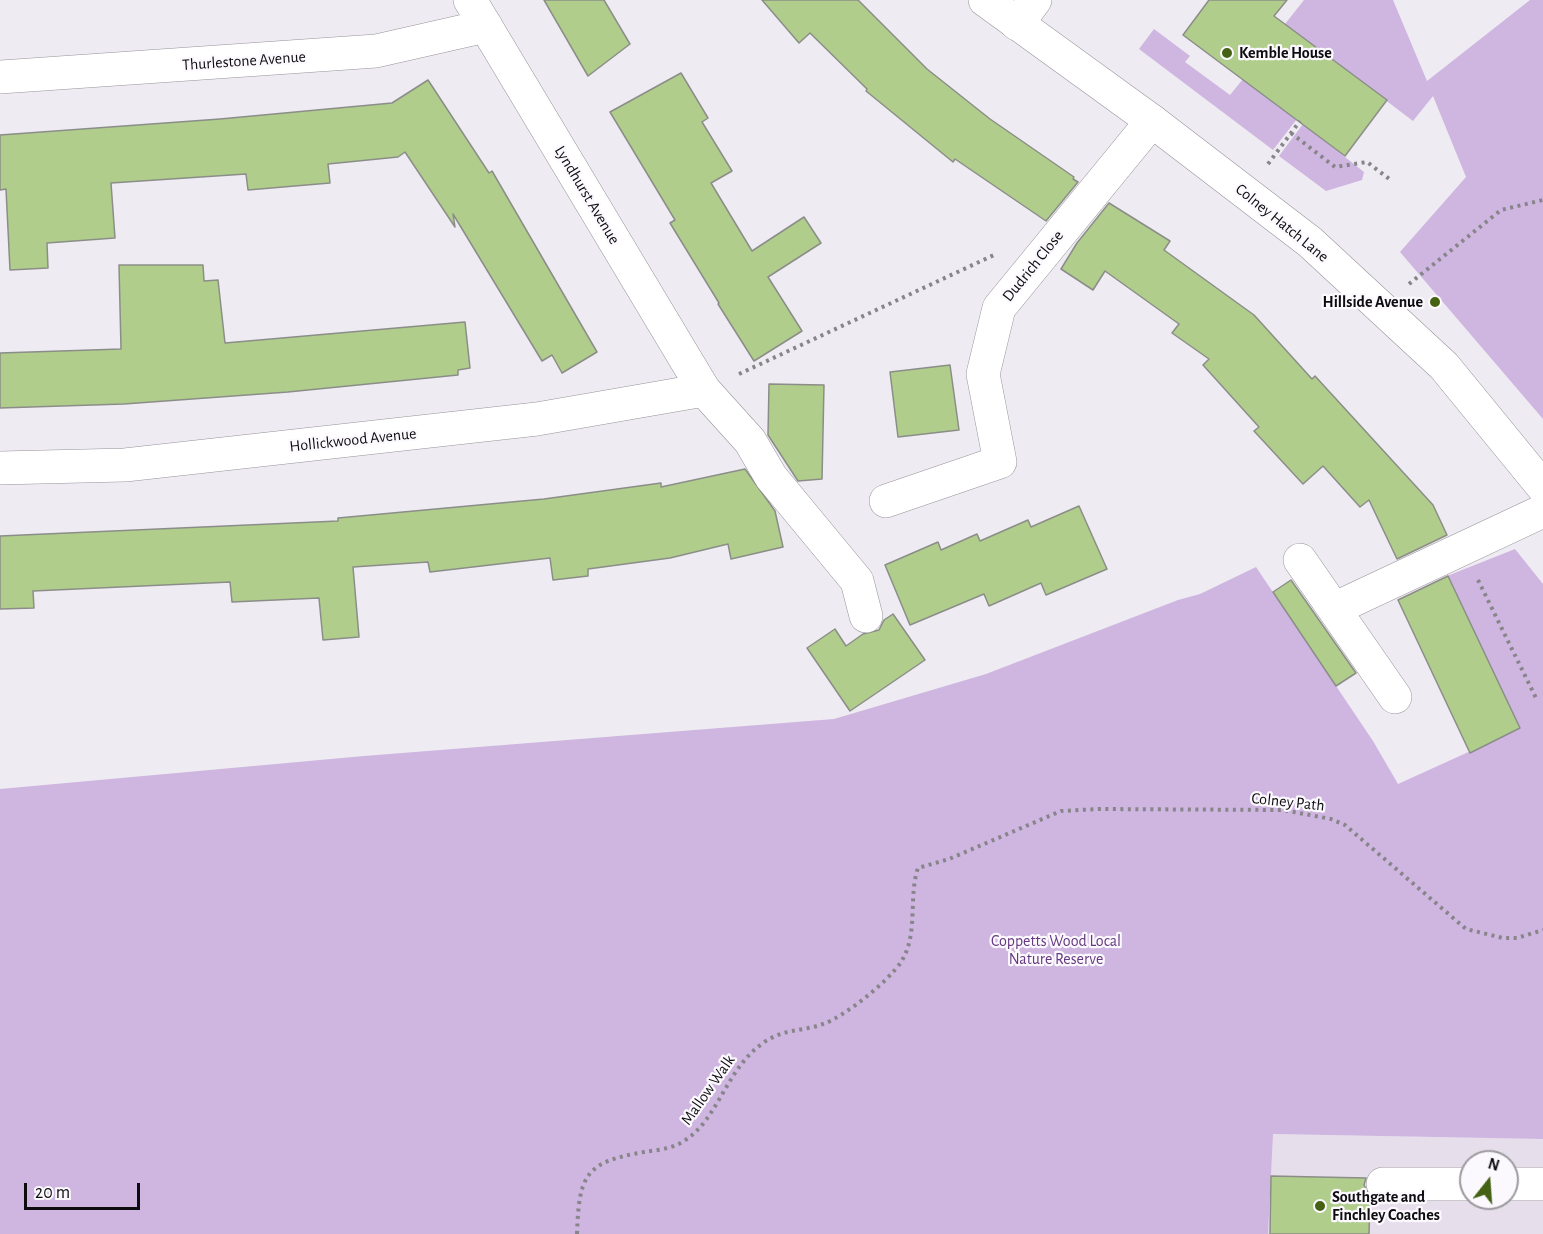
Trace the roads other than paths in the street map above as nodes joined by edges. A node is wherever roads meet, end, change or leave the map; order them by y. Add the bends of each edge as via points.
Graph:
1 (985, 0) edge
2 (1026, 12) edge
3 (478, 13) edge
4 (0, 77) edge
5 (1152, 121) junction
6 (704, 390) junction
7 (0, 468) edge
8 (1543, 487) edge
9 (886, 501) dead end
10 (1543, 511) edge
11 (1300, 560) dead end
12 (1334, 609) junction
13 (866, 616) dead end
14 (1395, 697) dead end
15 (1459, 1184) edge
16 (1519, 1184) edge
17 (1543, 1184) edge
18 (1383, 1185) dead end

1 - 2 street, Colney Hatch Lane
2 - 5 street, Colney Hatch Lane
3 - 4 street, Thurlestone Avenue via 376,51
3 - 6 street, Lyndhurst Avenue
5 - 8 street, Colney Hatch Lane via 1310,242 1444,366
5 - 9 street, Dudrich Close via 999,308 983,375 1000,462
6 - 7 street, Hollickwood Avenue via 537,419 136,464
6 - 13 street, Lyndhurst Avenue via 750,441 771,477 857,581
10 - 12 street
11 - 12 street
12 - 14 street
15 - 18 street
16 - 17 street

